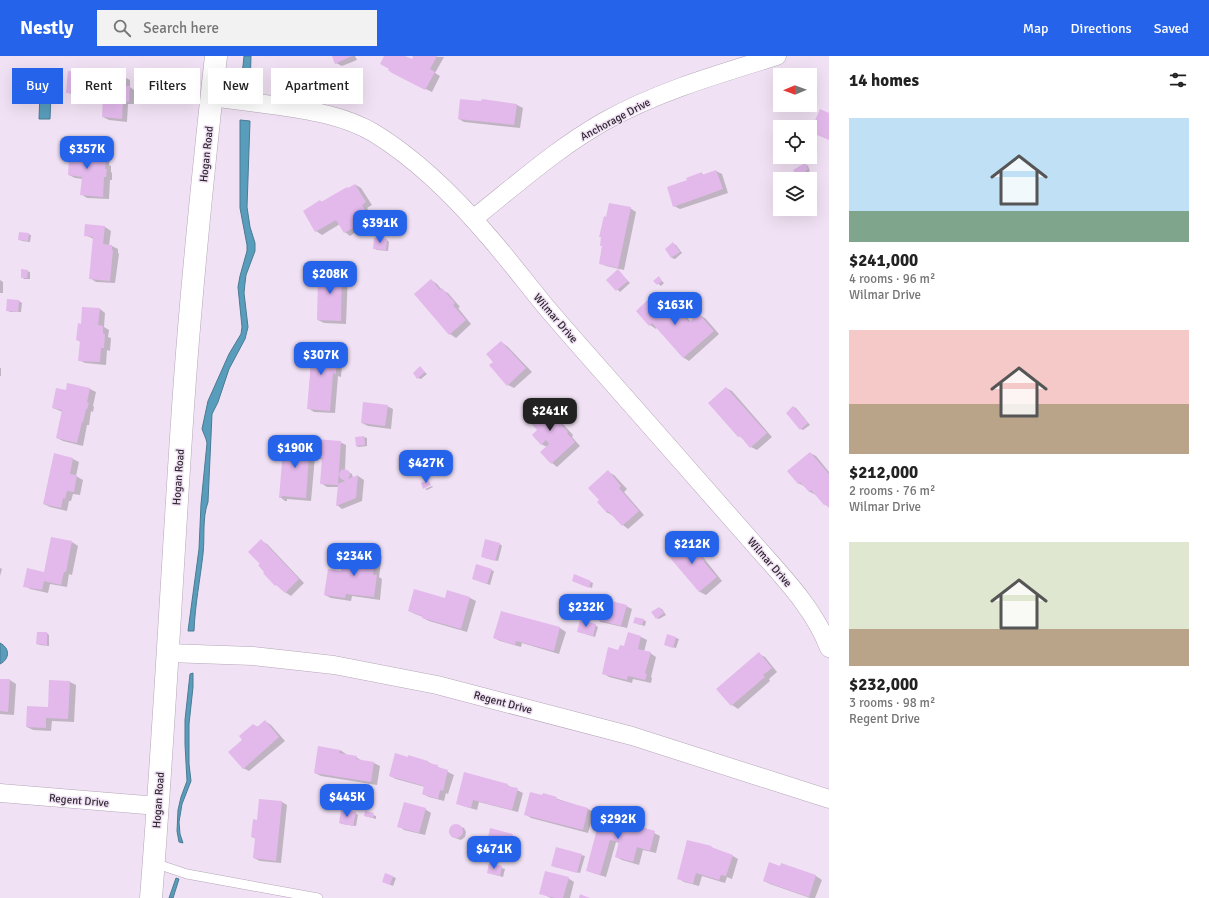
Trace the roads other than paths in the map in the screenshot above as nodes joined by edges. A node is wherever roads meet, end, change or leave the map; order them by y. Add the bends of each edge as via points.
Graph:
1 (216, 56) edge
2 (777, 56) edge
3 (215, 68) edge
4 (210, 104) edge
5 (260, 104) edge
6 (473, 219) junction
7 (829, 648) edge
8 (168, 653) junction
9 (0, 793) edge
10 (829, 796) edge
11 (158, 806) junction
12 (154, 863) junction
13 (151, 898) edge
14 (318, 898) edge

1 - 3 street, Hogan Road
2 - 6 street, Anchorage Drive via 697,81 645,101 605,122 547,159
4 - 8 street, Hogan Road via 185,388
5 - 6 street, Wilmar Drive via 317,112 364,127 413,161
6 - 7 street, Wilmar Drive via 546,307 797,594 811,613
8 - 10 street, Regent Drive via 253,656 334,665 437,685 632,736
8 - 11 street, Hogan Road
9 - 11 street, Regent Drive
11 - 12 street, Hogan Road
12 - 13 street, Hogan Road
12 - 14 lane via 187,874

